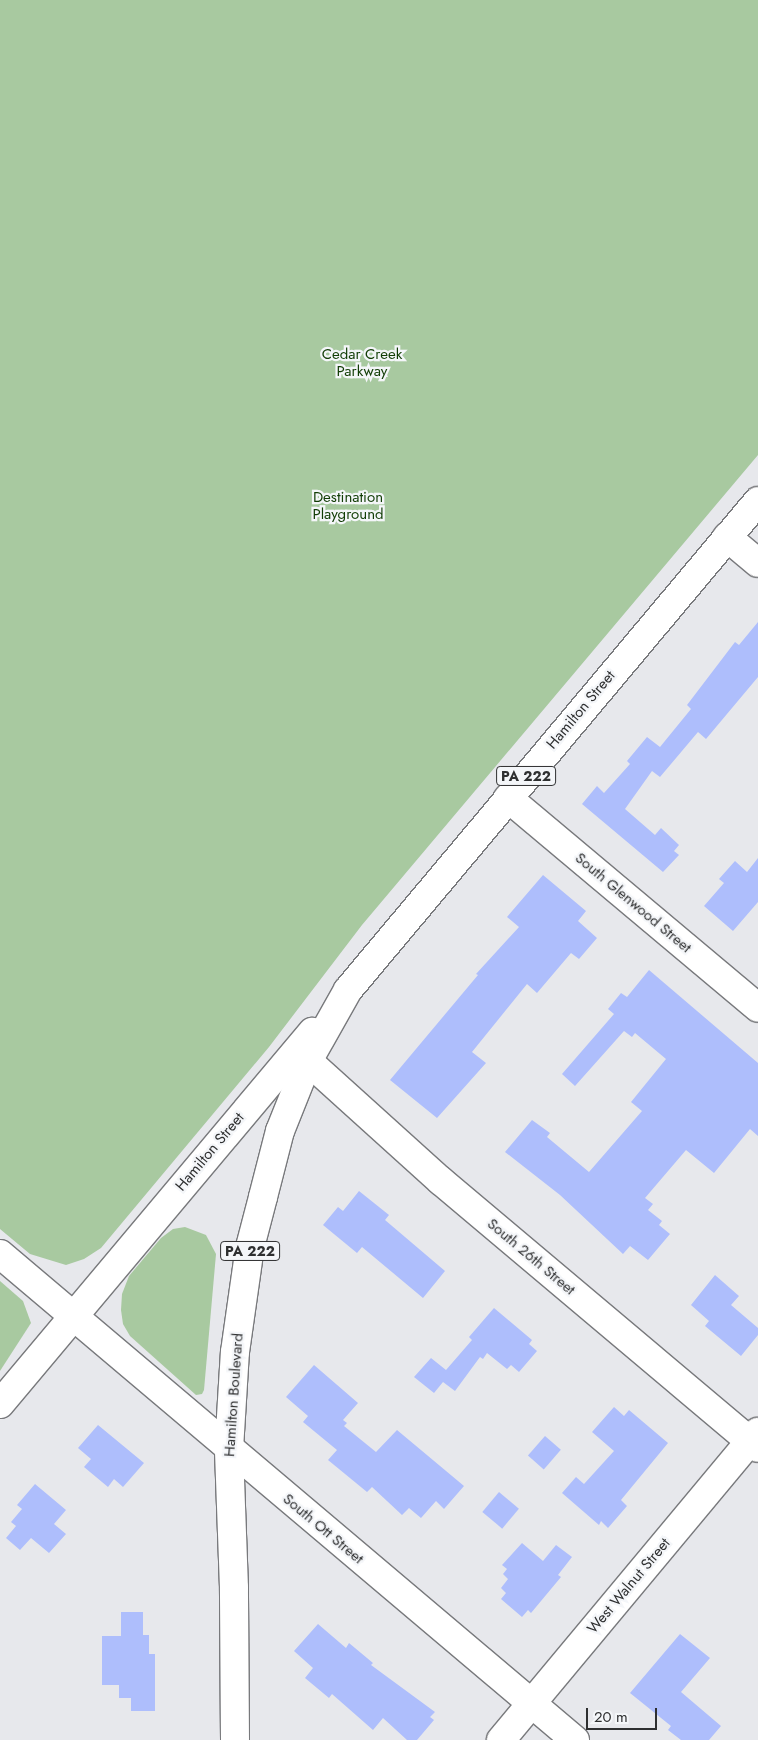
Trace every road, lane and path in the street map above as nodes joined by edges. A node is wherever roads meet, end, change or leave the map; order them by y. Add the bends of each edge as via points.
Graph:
1 (758, 500) edge
2 (727, 537) junction
3 (758, 563) edge
4 (508, 798) junction
5 (348, 990) junction
6 (758, 1008) edge
7 (308, 1061) junction
8 (0, 1254) edge
9 (72, 1315) junction
10 (0, 1404) edge
11 (755, 1440) edge
12 (229, 1449) junction
13 (532, 1703) junction
14 (235, 1740) edge
15 (501, 1740) edge
16 (575, 1740) edge

1 - 2 street, Hamilton Street / PA 222
2 - 3 street
2 - 4 street, Hamilton Street / PA 222
4 - 5 street, Hamilton Street / PA 222
4 - 6 street, South Glenwood Street
5 - 7 street, Hamilton Street / PA 222
5 - 9 street, Hamilton Street
7 - 11 street, South 26th Street via 441,1181
7 - 12 street, Hamilton Boulevard / PA 222 via 280,1131 250,1247 235,1352
8 - 9 street, South Ott Street
9 - 10 street, Hamilton Street
9 - 12 street, South Ott Street
11 - 13 street, West Walnut Street
12 - 13 street, South Ott Street
12 - 14 street, Hamilton Boulevard / PA 222
13 - 15 street, West Walnut Street
13 - 16 street, South Ott Street

